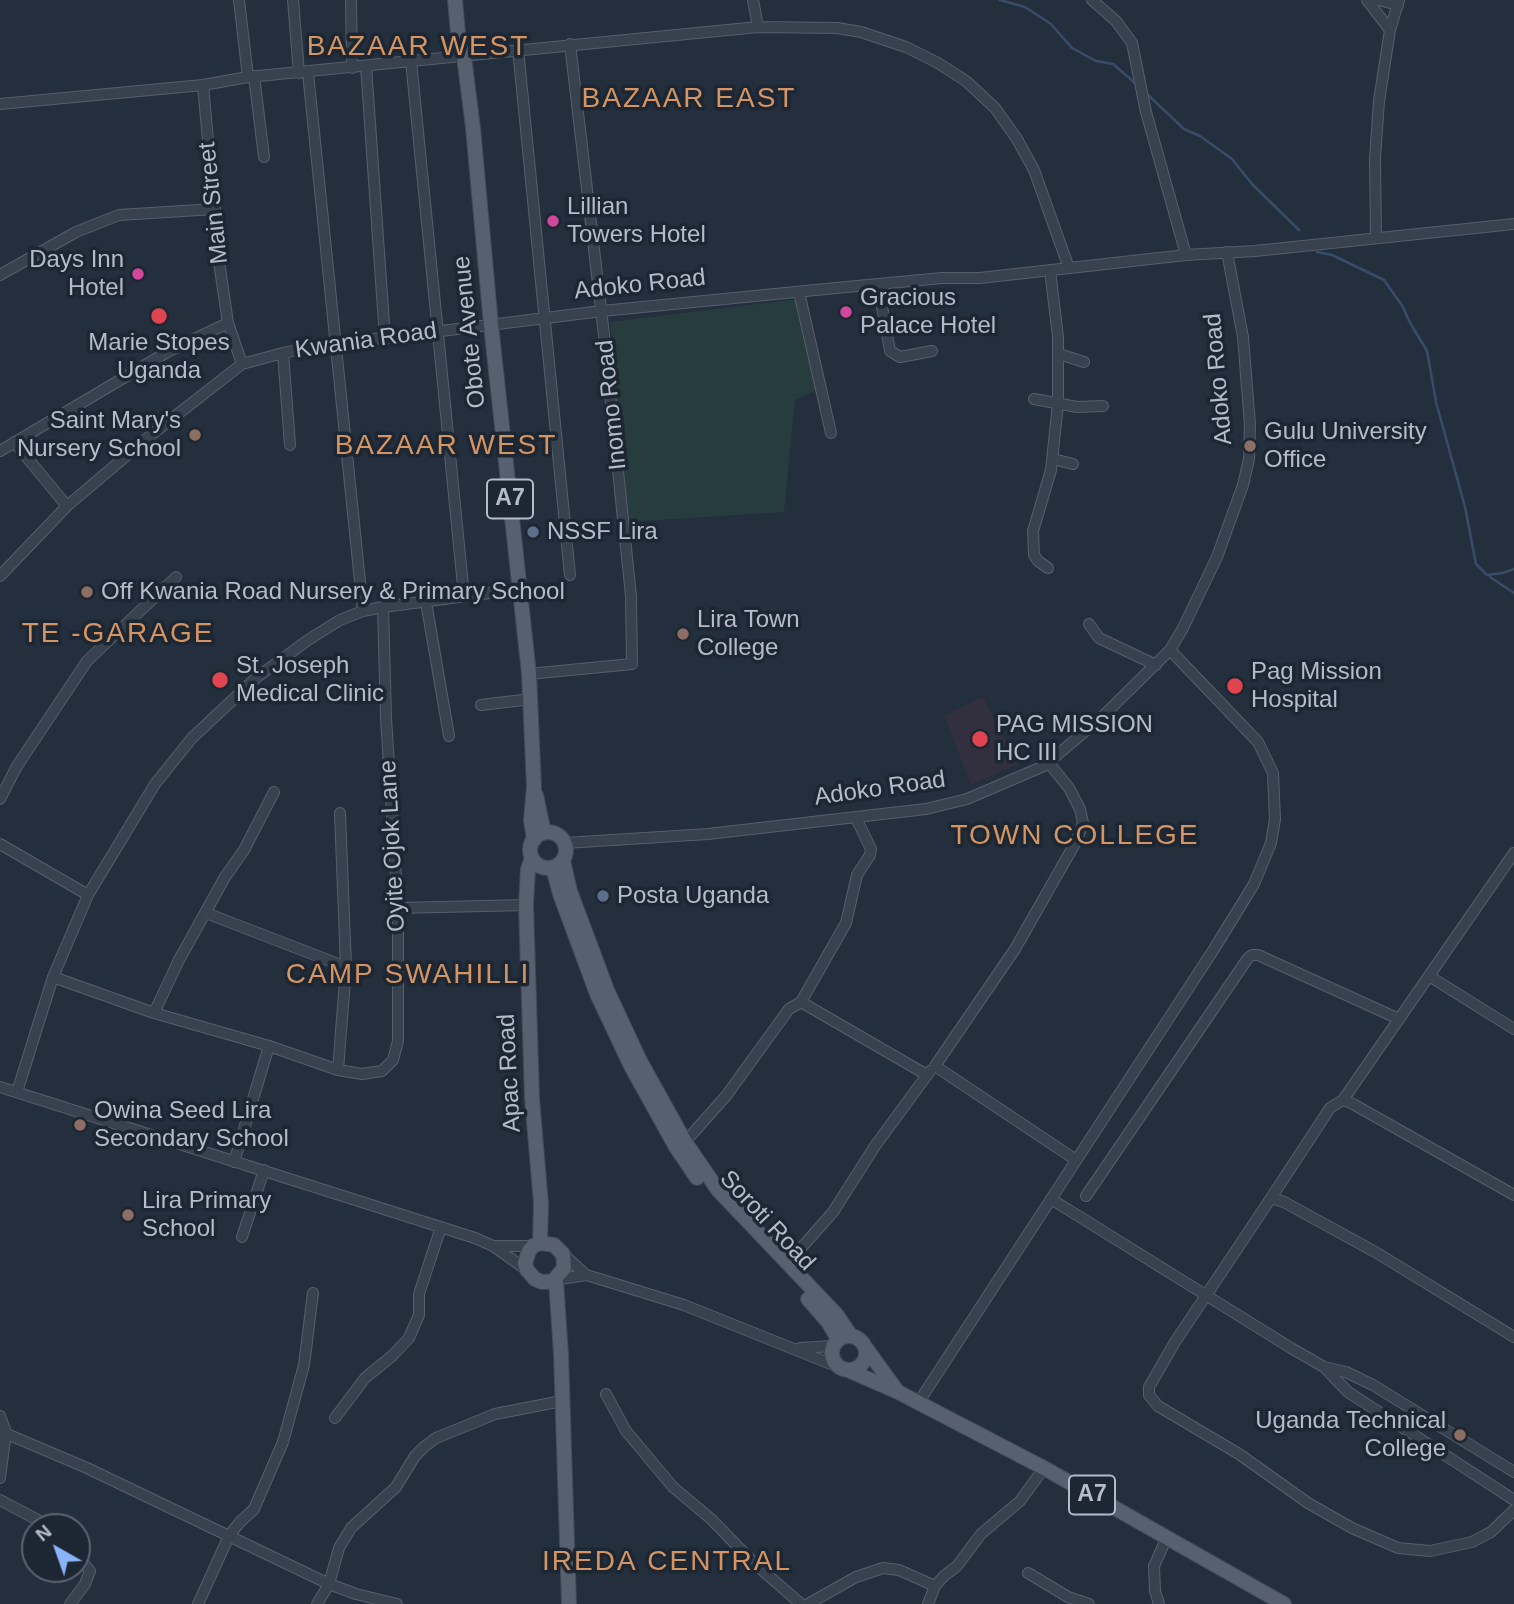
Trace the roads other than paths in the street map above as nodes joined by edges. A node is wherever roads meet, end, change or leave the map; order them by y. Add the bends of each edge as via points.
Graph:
1 (239, 0) edge
2 (293, 0) edge
3 (351, 0) edge
4 (455, 0) edge
5 (461, 0) edge
6 (753, 0) edge
7 (1092, 0) edge
8 (1367, 0) edge
9 (1379, 0) edge
10 (1398, 2) edge
11 (758, 27) junction
12 (1390, 30) junction
13 (462, 41) junction
14 (570, 44) junction
15 (518, 50) junction
16 (464, 57) junction
17 (411, 61) junction
18 (366, 66) junction
19 (352, 68) junction
20 (304, 73) junction
21 (251, 77) junction
22 (203, 85) junction
23 (0, 103) edge
24 (264, 157) dead end
25 (215, 209) junction
26 (1514, 224) edge
27 (1376, 238) junction
28 (1227, 252) junction
29 (1186, 255) junction
30 (1069, 268) junction
31 (1050, 271) junction
32 (0, 275) edge
33 (878, 284) junction
34 (799, 292) junction
35 (602, 311) junction
36 (545, 318) junction
37 (228, 323) junction
38 (491, 325) junction
39 (438, 332) junction
40 (385, 338) junction
41 (334, 342) junction
42 (932, 351) dead end
43 (283, 353) junction
44 (1059, 354) junction
45 (1084, 362) dead end
46 (242, 364) junction
47 (1034, 399) dead end
48 (1058, 404) junction
49 (1103, 406) dead end
50 (831, 433) dead end
51 (14, 442) junction
52 (290, 444) dead end
53 (1, 448) edge
54 (1053, 458) junction
55 (1073, 464) dead end
56 (67, 506) junction
57 (1048, 568) dead end
58 (570, 575) dead end
59 (0, 576) edge
60 (176, 577) dead end
61 (520, 589) junction
62 (464, 596) junction
63 (426, 602) junction
64 (383, 607) junction
65 (363, 611) junction
66 (1089, 624) dead end
67 (1170, 650) junction
68 (1156, 665) junction
69 (529, 674) junction
70 (531, 699) junction
71 (481, 705) dead end
72 (449, 736) dead end
73 (1048, 762) junction
74 (275, 792) dead end
75 (0, 799) edge
76 (340, 813) dead end
77 (856, 818) junction
78 (539, 836) junction
79 (565, 843) junction
80 (0, 844) edge
81 (1514, 853) edge
82 (532, 858) junction
83 (558, 864) junction
84 (88, 895) junction
85 (526, 905) junction
86 (398, 908) junction
87 (206, 913) junction
88 (346, 967) junction
89 (1429, 976) junction
90 (53, 977) junction
91 (801, 1002) junction
92 (154, 1013) junction
93 (1399, 1019) junction
94 (1514, 1029) edge
95 (269, 1046) junction
96 (338, 1070) junction
97 (931, 1070) junction
98 (0, 1087) edge
99 (17, 1092) junction
100 (1343, 1100) junction
101 (680, 1145) junction
102 (1076, 1160) junction
103 (234, 1162) junction
104 (264, 1170) junction
105 (1514, 1195) edge
106 (1086, 1196) dead end
107 (1271, 1198) junction
108 (1051, 1199) junction
109 (441, 1227) junction
110 (242, 1237) dead end
111 (537, 1245) junction
112 (493, 1246) junction
113 (563, 1254) junction
114 (787, 1264) junction
115 (527, 1270) junction
116 (586, 1275) junction
117 (555, 1280) junction
118 (313, 1293) dead end
119 (1207, 1297) junction
120 (832, 1318) junction
121 (1514, 1338) edge
122 (841, 1341) junction
123 (797, 1348) junction
124 (866, 1348) junction
125 (1324, 1367) junction
126 (843, 1368) junction
127 (898, 1392) junction
128 (606, 1394) dead end
129 (562, 1401) junction
130 (918, 1403) junction
131 (0, 1416) edge
132 (335, 1418) dead end
133 (3, 1432) edge
134 (1044, 1468) junction
135 (1514, 1472) edge
136 (0, 1478) edge
137 (0, 1500) edge
138 (1514, 1500) edge
139 (1514, 1510) edge
140 (25, 1513) edge
141 (229, 1536) junction
142 (1167, 1537) junction
143 (1028, 1573) dead end
144 (85, 1583) edge
145 (329, 1584) junction
146 (936, 1586) junction
147 (70, 1604) edge
148 (198, 1604) edge
149 (317, 1604) edge
150 (397, 1604) edge
151 (569, 1604) edge
152 (801, 1604) edge
153 (808, 1604) edge
154 (928, 1604) edge
155 (1089, 1604) edge
156 (1159, 1604) edge
157 (1284, 1604) edge

1 - 21 street
2 - 20 street
3 - 19 street
4 - 13 main road, Obote Avenue / A7
5 - 13 main road, Obote Avenue / A7
6 - 11 street
7 - 29 street via 1132,43
8 - 12 street
9 - 10 street
10 - 12 street
11 - 14 street
11 - 30 street via 836,27 861,32 918,52 966,81 1005,120 1028,157
12 - 27 street via 1375,158
13 - 16 main road, Obote Avenue / A7
14 - 15 street
14 - 35 street, Inomo Road
15 - 16 street
15 - 36 street
16 - 17 street
16 - 38 main road, Obote Avenue / A7
17 - 18 street
17 - 39 street
18 - 19 street
18 - 40 street
19 - 20 street
20 - 21 street
20 - 41 street
21 - 22 street
21 - 24 street
22 - 23 street
22 - 25 street, Main Street
25 - 32 street via 119,215 99,221
25 - 37 street, Main Street
26 - 27 street
27 - 28 street
28 - 29 street, Adoko Road
28 - 67 street, Adoko Road via 1247,372 1249,458 1217,557
29 - 30 street, Adoko Road
30 - 31 street, Adoko Road
31 - 33 street, Adoko Road
31 - 44 street
33 - 34 street, Adoko Road
33 - 42 street via 890,351 900,357
34 - 35 street, Adoko Road
34 - 50 street
35 - 36 street, Adoko Road
35 - 69 street, Inomo Road via 631,596 632,664
36 - 38 street, Adoko Road
36 - 58 street
37 - 46 street, Main Street
37 - 51 street via 169,351
38 - 39 street, Kwania Road
38 - 61 main road, Obote Avenue / A7
39 - 40 street, Kwania Road
39 - 62 street
40 - 41 street, Kwania Road
41 - 43 street, Kwania Road
41 - 65 street
43 - 46 street, Kwania Road
43 - 52 street
44 - 45 street
44 - 48 street
46 - 56 street
47 - 48 street
48 - 49 street
48 - 54 street
51 - 53 street
51 - 56 street
54 - 55 street
54 - 57 street via 1033,531 1034,555
56 - 59 street
60 - 75 street via 86,661
61 - 62 street
61 - 69 main road, Obote Avenue / A7
62 - 63 street
63 - 64 street
63 - 72 street
64 - 65 street
64 - 86 street, Oyite Ojok Lane
65 - 84 street via 288,654 192,737 155,783
66 - 68 street via 1100,638
67 - 68 street, Adoko Road
67 - 102 street via 1258,743 1273,772 1271,843 1254,884
68 - 73 street, Adoko Road
69 - 70 main road, Obote Avenue / A7
70 - 71 street
70 - 78 main road, Obote Avenue / A7
73 - 77 street, Adoko Road via 967,799
73 - 97 street via 1080,809 1083,823 1077,840 1015,949
74 - 87 street
76 - 88 street
77 - 79 street, Adoko Road
77 - 91 street via 870,855 858,875 846,923
78 - 79 main road via 556,834
78 - 82 main road, A7 via 531,846
79 - 83 main road, A7
80 - 84 street
81 - 89 street
82 - 83 main road via 541,867
82 - 85 main road, Apac Road
83 - 101 main road, A7 via 635,1063
84 - 90 street
85 - 86 street
85 - 111 main road, Apac Road via 532,1098 541,1204
86 - 96 street, Oyite Ojok Lane via 398,1041 393,1060 382,1071
87 - 88 street
87 - 92 street
88 - 96 street
89 - 93 street
89 - 94 street
90 - 92 street, Oyite Ojok Lane
90 - 99 street
91 - 97 street
91 - 101 street via 789,1009 726,1096
92 - 95 street, Oyite Ojok Lane
93 - 100 street
93 - 106 street via 1252,955
95 - 96 street, Oyite Ojok Lane
95 - 103 street
97 - 102 street
97 - 114 street via 833,1212
98 - 99 street
99 - 103 street
100 - 105 street
100 - 107 street via 1330,1108
101 - 114 main road, Soroti Road / A7
101 - 120 main road, Soroti Road / A7 via 710,1196
102 - 108 street
103 - 104 street
104 - 109 street
104 - 110 street
107 - 119 street
107 - 121 street via 1377,1253
108 - 119 street
108 - 130 street
109 - 112 street
109 - 132 street via 409,1338 365,1378
111 - 112 street
111 - 113 main road via 554,1245
111 - 115 main road via 526,1257
112 - 115 street
113 - 116 street
113 - 117 main road via 564,1268
114 - 120 main road, Soroti Road / A7
115 - 117 main road via 542,1282
116 - 117 street
116 - 123 street
117 - 129 main road
118 - 141 street via 304,1364 283,1442 254,1509
119 - 125 street
119 - 139 street via 1152,1377 1149,1395 1157,1406 1239,1454 1308,1503 1376,1541 1398,1548 1430,1551 1472,1542 1492,1532
120 - 122 main road, A7
122 - 123 street
122 - 124 main road, A7 via 860,1340
122 - 126 main road, A7 via 832,1356
123 - 126 street
124 - 126 main road via 863,1363
124 - 127 main road, A7
125 - 135 street via 1373,1385
125 - 138 street via 1348,1392
126 - 127 main road, A7
127 - 130 main road, A7
128 - 152 street via 626,1432 673,1487
129 - 145 street via 495,1414 424,1447 396,1487 351,1528 339,1548
129 - 151 main road
130 - 134 main road, A7
131 - 133 street
133 - 136 street
133 - 141 street
134 - 142 main road, A7
134 - 146 street via 1020,1501 981,1534
137 - 140 street
141 - 145 street
141 - 148 street
142 - 156 street via 1154,1566
142 - 157 main road, A7
143 - 155 street
144 - 147 street
145 - 149 street
145 - 150 street
146 - 153 street via 883,1568 856,1577
146 - 154 street

